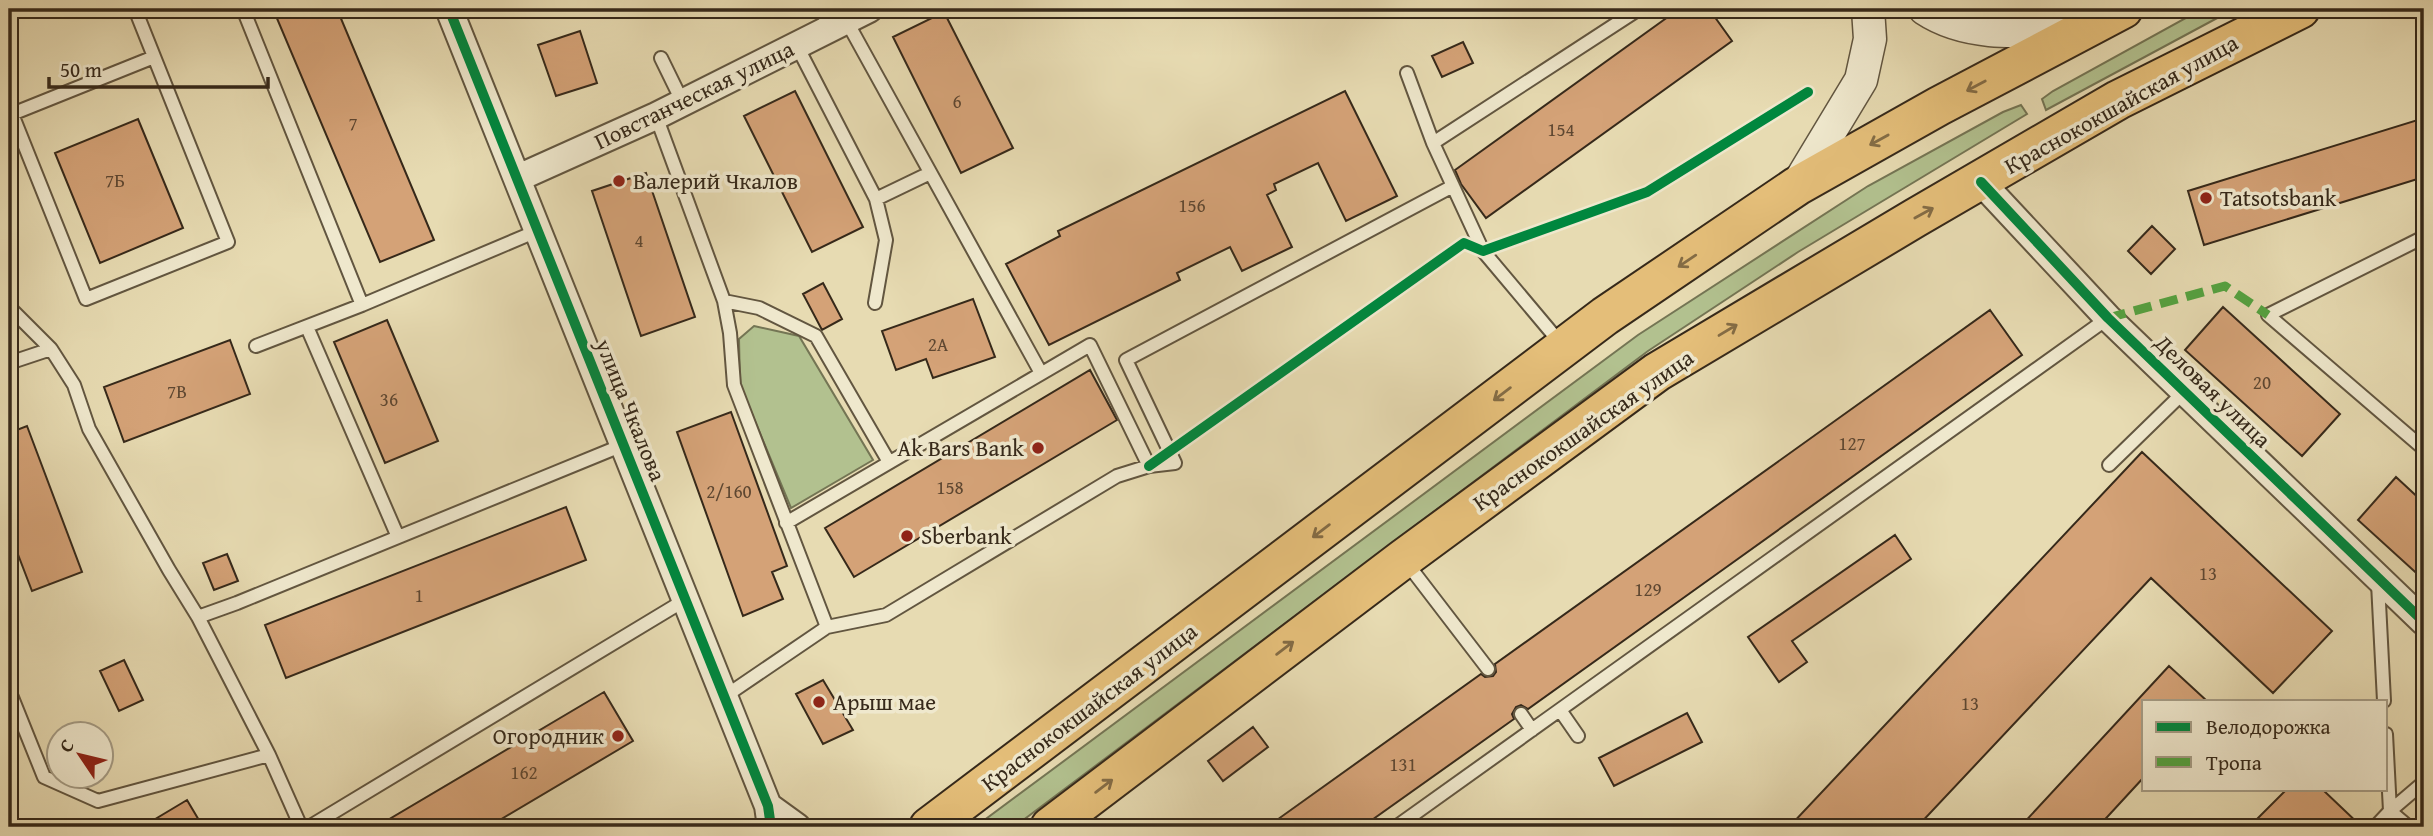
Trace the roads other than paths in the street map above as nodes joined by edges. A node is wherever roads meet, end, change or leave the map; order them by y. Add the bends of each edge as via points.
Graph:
1 (135, 9) edge
2 (243, 9) edge
3 (449, 9) edge
4 (1639, 9) edge
5 (1868, 9) edge
6 (1925, 9) edge
7 (2123, 9) edge
8 (2300, 9) edge
9 (842, 17) edge
10 (2086, 27) junction
11 (797, 46) junction
12 (154, 57) junction
13 (661, 58) dead end
14 (1407, 73) dead end
15 (683, 103) junction
16 (656, 116) junction
17 (1433, 143) junction
18 (930, 173) junction
19 (518, 178) junction
20 (1981, 182) junction
21 (1453, 186) junction
22 (1797, 186) junction
23 (876, 199) junction
24 (537, 231) junction
25 (2424, 237) edge
26 (724, 301) junction
27 (875, 303) dead end
28 (362, 305) junction
29 (9, 307) edge
30 (2108, 317) junction
31 (307, 327) junction
32 (256, 346) dead end
33 (1564, 347) junction
34 (51, 349) junction
35 (9, 363) edge
36 (1041, 373) junction
37 (2184, 391) junction
38 (623, 445) junction
39 (2424, 449) edge
40 (889, 462) junction
41 (2109, 465) dead end
42 (1149, 466) junction
43 (786, 523) junction
44 (398, 537) junction
45 (1403, 559) junction
46 (2378, 579) junction
47 (685, 600) junction
48 (198, 617) junction
49 (2424, 622) edge
50 (827, 627) junction
51 (1488, 669) dead end
52 (9, 690) edge
53 (724, 697) junction
54 (2384, 700) edge
55 (1560, 710) junction
56 (1521, 714) dead end
57 (1532, 730) junction
58 (1578, 736) dead end
59 (269, 755) junction
60 (2388, 772) edge
61 (2424, 782) edge
62 (2390, 811) junction
63 (769, 817) edge
64 (301, 827) edge
65 (309, 827) edge
66 (797, 827) edge
67 (929, 827) edge
68 (1049, 827) edge
69 (1396, 827) edge
70 (2375, 827) edge
71 (2409, 827) edge

1 - 12 lane
2 - 28 lane
3 - 19 street, улица Чкалова
4 - 17 lane
5 - 22 street via 1870,39 1861,80
6 - 10 street via 1965,26 1997,32
7 - 10 main road, Краснококшайская улица
8 - 20 main road, Краснококшайская улица via 2118,100
9 - 11 street, Повстанческая улица
9 - 18 lane
10 -> 22 main road, Краснококшайская улица
11 - 15 street, Повстанческая улица
11 - 23 lane
12 - 12 lane via 228,242 86,299 12,114
13 - 15 lane
14 - 17 lane
15 - 16 street, Повстанческая улица
16 - 19 street, Повстанческая улица
16 - 26 lane
17 - 21 lane
18 - 23 lane
18 - 36 lane
19 - 24 street, улица Чкалова
20 - 30 street, Деловая улица
45 -> 20 main road, Краснококшайская улица via 1657,372
21 - 33 lane via 1483,251
21 - 42 lane via 1126,360 1175,463
22 -> 33 main road, Краснококшайская улица
23 - 27 lane via 886,240
24 - 28 lane
24 - 38 street, улица Чкалова
25 - 39 lane via 2268,315
26 - 40 lane via 759,308 816,336
26 - 43 lane via 734,385
28 - 31 lane
29 - 34 lane
30 - 37 street, Деловая улица
30 - 55 lane
31 - 32 lane
31 - 44 lane
33 -> 67 main road, Краснококшайская улица
34 - 35 lane
34 - 48 lane via 74,385 89,429
36 - 40 lane
36 - 42 lane via 1090,345
37 - 41 lane
37 - 46 street, Деловая улица
38 - 44 lane
38 - 47 street, улица Чкалова
40 - 43 lane
42 - 50 lane via 1117,476 886,615
43 - 50 lane
44 - 48 lane
45 - 51 lane
68 -> 45 main road, Краснококшайская улица
46 - 49 street, Деловая улица
46 - 54 lane
47 - 53 street, улица Чкалова
47 - 65 lane
48 - 59 lane
50 - 53 lane
52 - 59 lane via 44,777 98,800
53 - 63 street, улица Чкалова
55 - 57 lane
55 - 58 lane
56 - 57 lane
57 - 69 lane
59 - 64 lane
60 - 62 lane
61 - 62 lane
62 - 70 lane
62 - 71 lane
63 - 66 street, улица Чкалова

